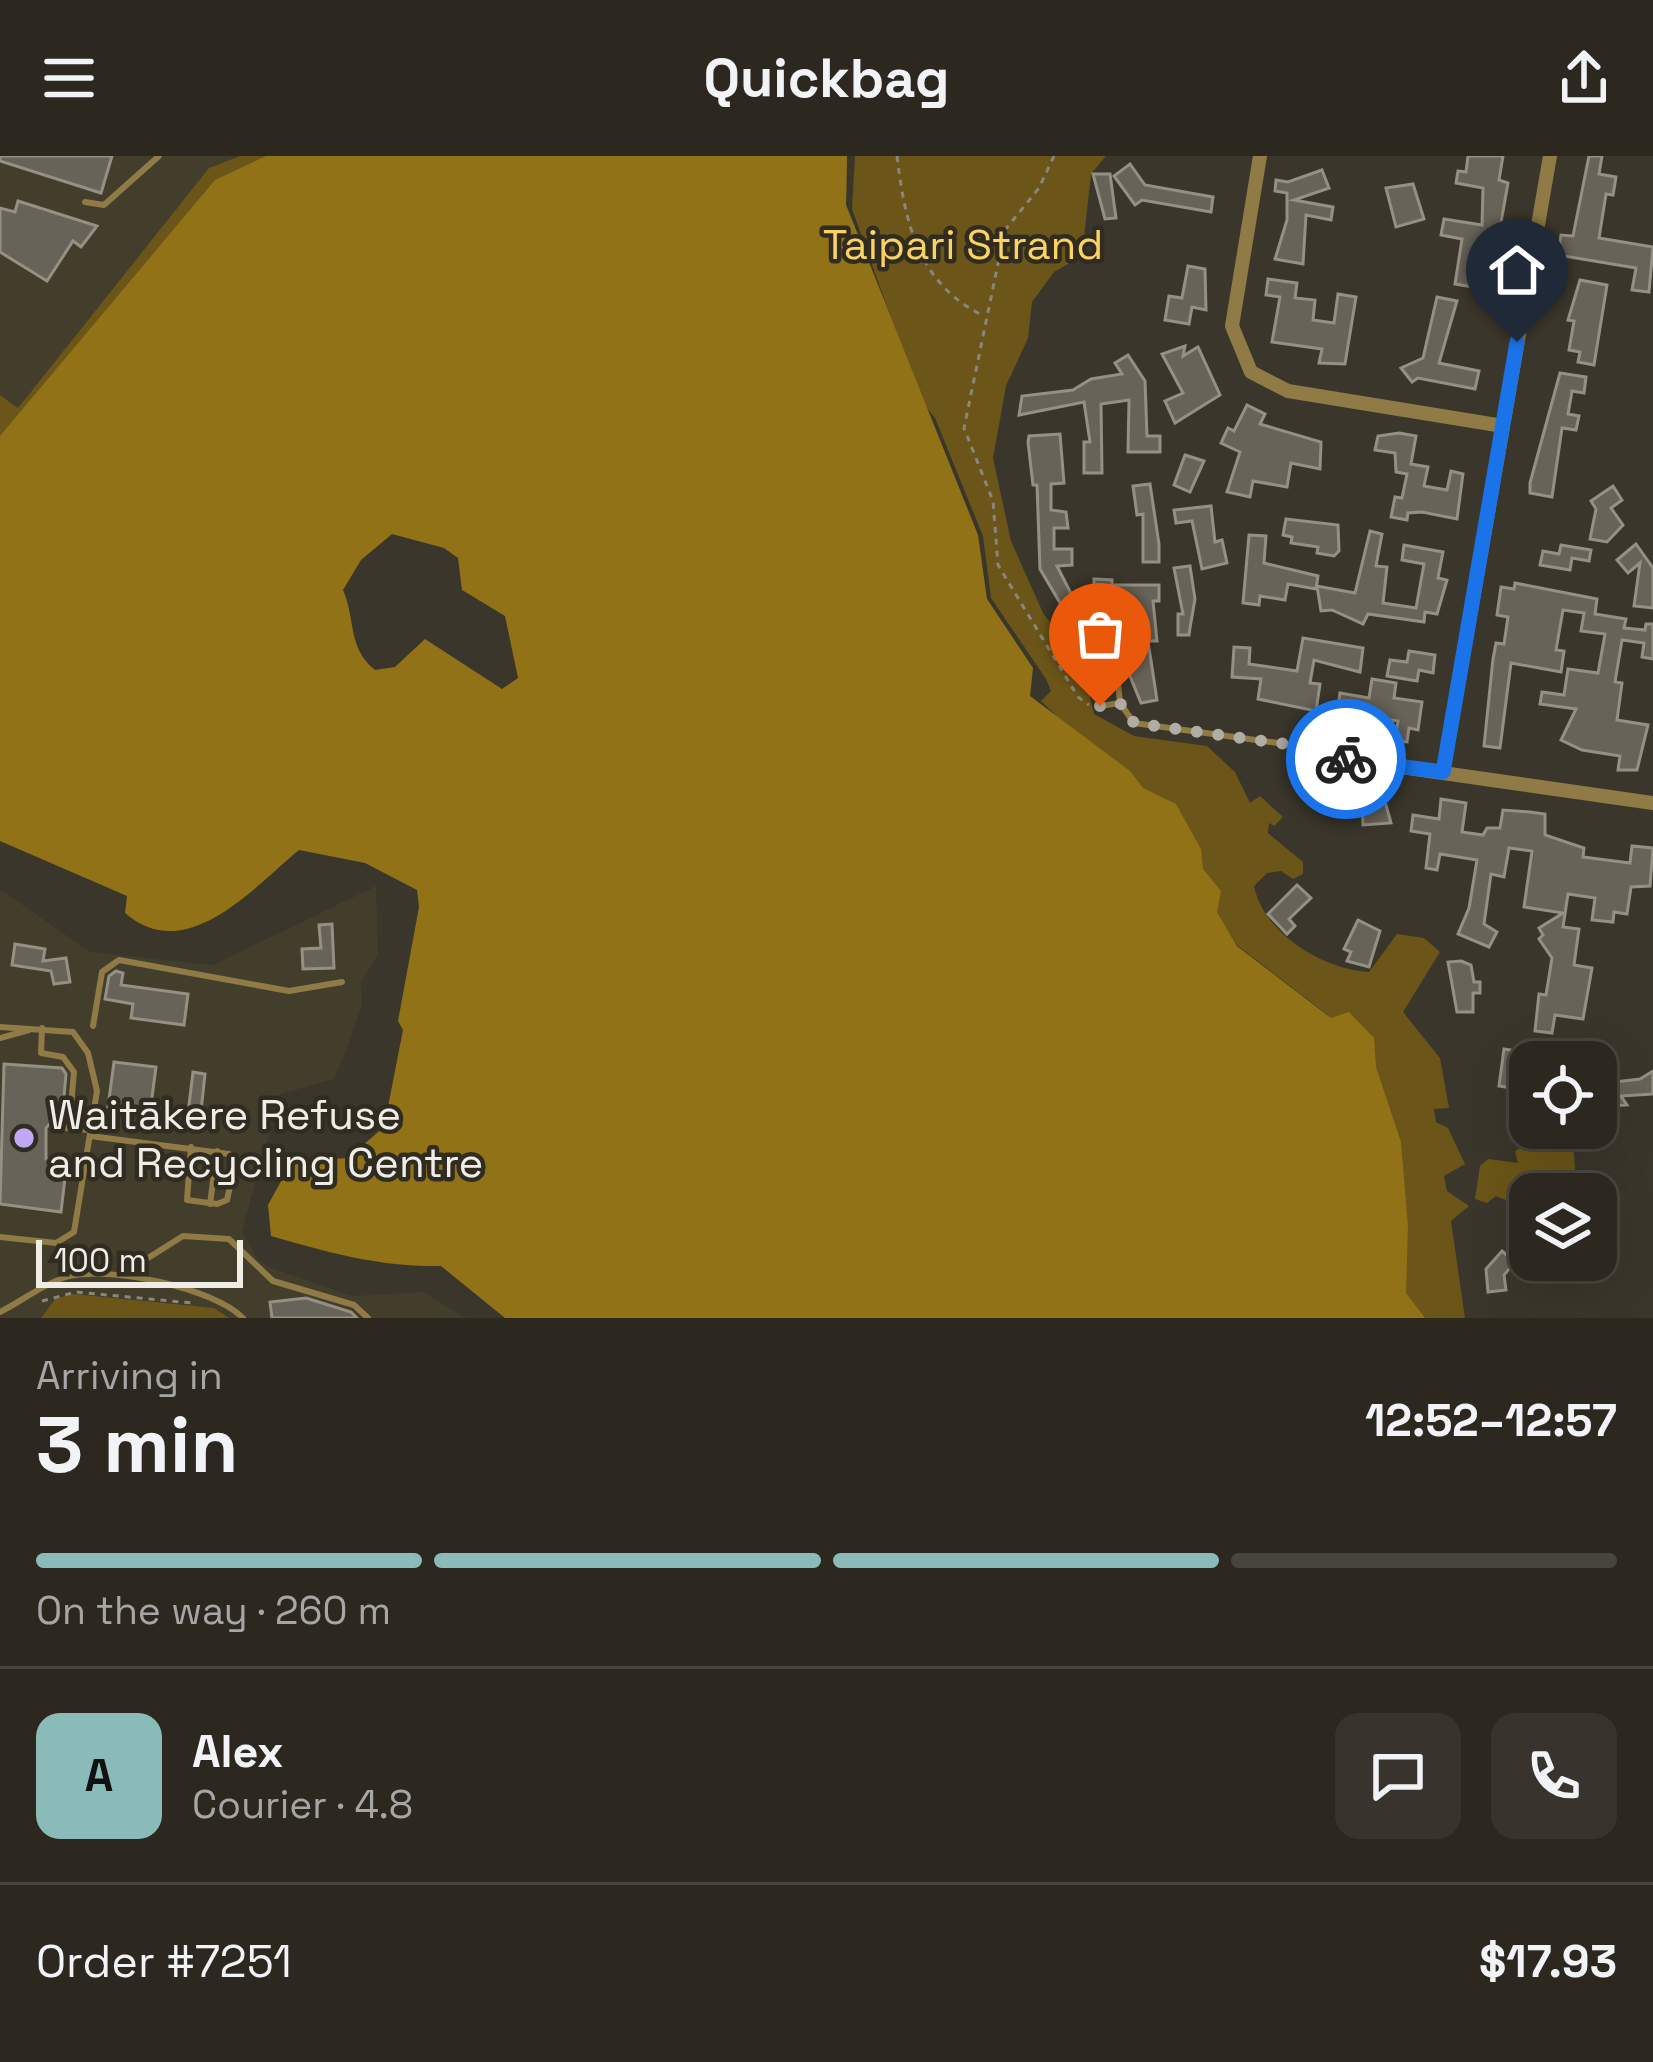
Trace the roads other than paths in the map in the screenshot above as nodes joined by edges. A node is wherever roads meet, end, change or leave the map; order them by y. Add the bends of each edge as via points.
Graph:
1 (159, 156) edge
2 (1260, 156) edge
3 (1550, 156) edge
4 (86, 202) dead end
5 (1503, 426) junction
6 (1118, 683) dead end
7 (1120, 703) junction
8 (1097, 705) road end
9 (1331, 757) joint
10 (1443, 772) junction
11 (1653, 803) edge
12 (342, 982) dead end
13 (93, 1026) dead end
14 (4, 1027) edge
15 (32, 1028) junction
16 (42, 1028) junction
17 (0, 1038) edge
18 (53, 1127) dead end
19 (69, 1128) junction
20 (89, 1133) junction
21 (191, 1147) junction
22 (217, 1151) junction
23 (210, 1204) junction
24 (0, 1237) edge
25 (122, 1275) junction
26 (0, 1312) edge
27 (243, 1318) edge
28 (368, 1318) edge

1 - 4 lane via 104,205
2 - 5 street via 1232,326 1251,372 1288,391
3 - 5 street
5 - 10 street
6 - 7 lane
7 - 8 lane
7 - 9 lane via 1134,723
9 - 10 street
10 - 11 street
12 - 13 lane via 289,991 118,960 102,972
14 - 15 lane
15 - 16 lane
15 - 17 lane
16 - 19 lane via 40,1053 63,1057 74,1072
16 - 20 lane via 82,1039 97,1091
18 - 19 lane
19 - 20 lane
20 - 21 lane
20 - 24 lane via 74,1232 56,1243
21 - 22 lane
21 - 23 lane via 185,1196
22 - 23 lane
22 - 23 lane via 232,1157 234,1168 227,1200
25 - 26 lane via 68,1276
25 - 27 lane via 222,1300
25 - 28 lane via 184,1236 229,1239 273,1281 359,1306

